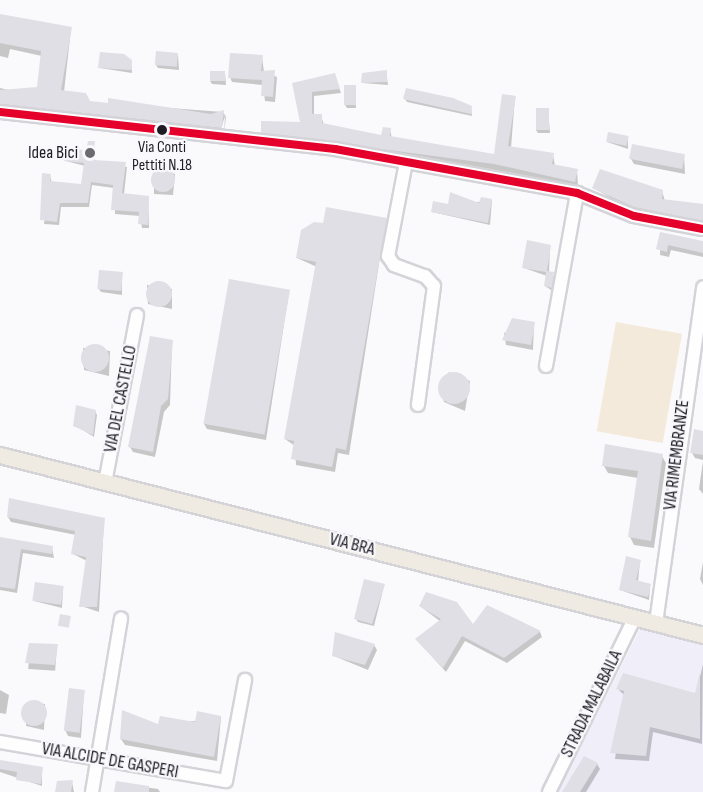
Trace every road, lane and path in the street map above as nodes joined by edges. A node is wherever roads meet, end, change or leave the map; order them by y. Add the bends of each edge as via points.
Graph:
1 (0, 112) edge
2 (406, 162) junction
3 (577, 194) junction
4 (703, 229) edge
5 (703, 287) edge
6 (137, 315) dead end
7 (546, 366) dead end
8 (418, 405) dead end
9 (0, 455) edge
10 (105, 483) junction
11 (635, 617) junction
12 (122, 618) dead end
13 (656, 623) junction
14 (703, 635) edge
15 (245, 680) dead end
16 (0, 741) edge
17 (98, 758) junction
18 (92, 792) edge
19 (549, 792) edge

1 - 2 street via 181,129
2 - 3 street
2 - 8 street via 388,256 394,266 425,276 434,286
3 - 4 street via 634,216
3 - 7 street
5 - 13 street, VIA RIMEMBRANZE via 676,454
6 - 10 street, VIA DEL CASTELLO
9 - 10 main road, VIA BRA
10 - 11 main road, VIA BRA
11 - 13 main road, VIA BRA
11 - 19 street, STRADA MALABAILA
12 - 17 street
13 - 14 main road, VIA BRA
15 - 17 street, VIA ALCIDE DE GASPERI via 226,781
16 - 17 street, VIA ALCIDE DE GASPERI
17 - 18 street

